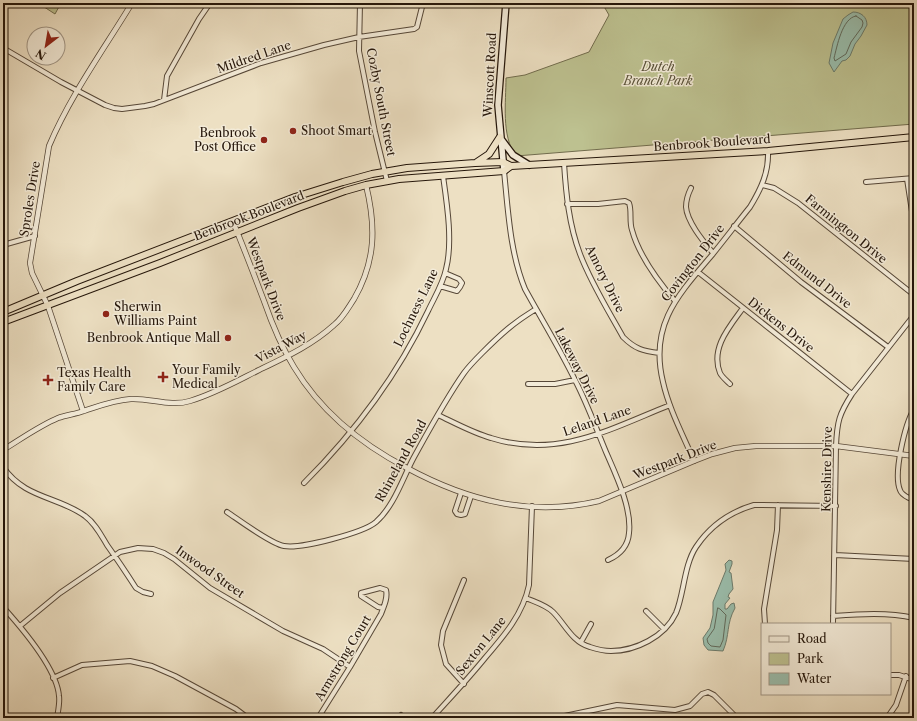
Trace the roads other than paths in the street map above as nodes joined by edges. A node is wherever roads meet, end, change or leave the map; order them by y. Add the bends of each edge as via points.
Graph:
1 (132, 3) edge
2 (211, 3) edge
3 (239, 3) edge
4 (360, 3) edge
5 (423, 3) edge
6 (506, 3) edge
7 (359, 38) junction
8 (3, 48) edge
9 (78, 90) junction
10 (164, 100) junction
11 (500, 137) junction
12 (914, 137) edge
13 (768, 151) junction
14 (503, 162) junction
15 (475, 163) junction
16 (564, 163) junction
17 (529, 165) junction
18 (511, 166) junction
19 (504, 171) junction
20 (385, 172) junction
21 (443, 176) junction
22 (914, 178) edge
23 (908, 179) junction
24 (387, 181) junction
25 (866, 182) dead end
26 (366, 185) junction
27 (762, 186) junction
28 (691, 188) dead end
29 (567, 204) junction
30 (912, 218) dead end
31 (233, 222) junction
32 (734, 226) junction
33 (237, 232) junction
34 (35, 236) junction
35 (3, 245) edge
36 (713, 253) junction
37 (698, 272) junction
38 (445, 273) junction
39 (440, 286) junction
40 (914, 295) edge
41 (42, 296) junction
42 (675, 301) junction
43 (48, 306) junction
44 (743, 308) junction
45 (536, 310) junction
46 (3, 312) edge
47 (914, 315) edge
48 (3, 322) edge
49 (888, 347) junction
50 (659, 353) junction
51 (288, 357) junction
52 (575, 380) junction
53 (528, 384) dead end
54 (730, 384) dead end
55 (852, 394) junction
56 (670, 405) junction
57 (914, 409) edge
58 (83, 411) junction
59 (438, 415) junction
60 (351, 432) junction
61 (599, 434) junction
62 (836, 446) junction
63 (3, 450) edge
64 (900, 455) junction
65 (914, 456) edge
66 (694, 461) junction
67 (3, 467) edge
68 (408, 469) junction
69 (304, 483) dead end
70 (622, 492) junction
71 (461, 493) junction
72 (471, 496) junction
73 (908, 498) dead end
74 (778, 505) junction
75 (532, 506) junction
76 (836, 506) junction
77 (227, 512) dead end
78 (114, 555) junction
79 (835, 555) junction
80 (914, 559) edge
81 (608, 560) dead end
82 (464, 580) dead end
83 (151, 594) dead end
84 (526, 598) junction
85 (3, 607) edge
86 (383, 608) junction
87 (646, 611) dead end
88 (833, 616) junction
89 (914, 618) edge
90 (765, 623) edge
91 (833, 623) edge
92 (591, 624) dead end
93 (20, 626) junction
94 (664, 629) junction
95 (581, 642) junction
96 (350, 667) junction
97 (891, 675) edge
98 (906, 676) junction
99 (53, 678) junction
100 (914, 680) edge
101 (464, 684) junction
102 (58, 718) edge
103 (248, 718) edge
104 (318, 718) edge
105 (432, 718) edge
106 (556, 718) edge
107 (737, 718) edge
108 (887, 718) edge

1 - 9 street, Sproles Drive
2 - 3 street
2 - 10 street via 199,19 167,76
4 - 7 street, Cozby South Street
5 - 7 street, Mildred Lane via 415,29
6 - 11 main road, Winscott Road via 498,105
7 - 10 street, Mildred Lane via 261,63
7 - 20 street, Cozby South Street via 359,50
8 - 9 street, Mildred Lane
9 - 10 street, Mildred Lane via 114,108 122,109
9 - 34 street, Sproles Drive via 49,146
11 - 14 main road, Winscott Road
11 - 15 highway via 489,154
11 - 17 main road via 513,155
12 - 13 highway, Benbrook Boulevard
13 - 16 highway, Benbrook Boulevard
13 - 27 street, Covington Drive
14 - 15 highway, Benbrook Boulevard
14 - 18 highway, Benbrook Boulevard
14 - 19 main road, Winscott Road
15 - 20 highway, Benbrook Boulevard
16 - 17 highway, Benbrook Boulevard
16 - 29 street, Amory Drive
17 - 18 highway, Benbrook Boulevard
18 - 19 highway
19 - 21 highway, Benbrook Boulevard
19 - 45 street, Lakeway Drive via 519,271
20 - 24 street, Cozby South Street
20 - 31 highway, Benbrook Boulevard via 331,185
21 - 24 highway, Benbrook Boulevard
21 - 38 street, Lochness Lane via 450,239
22 - 23 street
23 - 25 street
23 - 30 street
24 - 26 highway, Benbrook Boulevard
26 - 33 highway, Benbrook Boulevard
26 - 51 street, Vista Way via 373,236 371,258 365,276 340,319 315,340
27 - 32 street, Covington Drive via 750,207
27 - 40 street, Farmington Drive via 774,188 798,203
28 - 36 street via 686,202 687,211 694,227
29 - 42 street via 629,202 630,224 639,247 658,280
29 - 50 street, Amory Drive via 580,255 598,293 624,336 637,348
31 - 33 street, Westpark Drive
31 - 41 highway, Benbrook Boulevard
32 - 36 street, Covington Drive
32 - 49 street, Edmund Drive via 801,282
33 - 43 highway, Benbrook Boulevard
33 - 51 street, Westpark Drive
34 - 35 street
34 - 41 street, Sproles Drive via 30,268
36 - 37 street, Covington Drive
37 - 42 street, Covington Drive
37 - 44 street, Dickens Drive
38 - 39 street, Lochness Lane
38 - 39 street via 462,283 457,291
39 - 60 street, Lochness Lane via 396,369
41 - 43 street, Sproles Drive
41 - 46 highway, Benbrook Boulevard
42 - 50 street, Covington Drive via 664,323
43 - 48 highway, Benbrook Boulevard
43 - 58 street, Sproles Drive
44 - 54 street via 720,344 718,364 720,372
44 - 55 street, Dickens Drive
45 - 52 street, Lakeway Drive
45 - 59 street, Rhineland Road via 511,325 472,364
47 - 49 street, Kenshire Drive
49 - 55 street, Kenshire Drive
50 - 56 street, Covington Drive via 662,380
51 - 58 street, Vista Way via 190,401 174,404 129,399
51 - 60 street, Westpark Drive via 317,399
52 - 53 street via 555,384
52 - 61 street, Lakeway Drive
55 - 62 street, Kenshire Drive via 838,419
56 - 61 street, Leland Lane
56 - 66 street, Covington Drive
57 - 64 street via 902,437
58 - 63 street, Vista Way via 58,418
59 - 61 street, Leland Lane via 489,438 537,446 557,445
59 - 68 street, Rhineland Road
60 - 68 street, Westpark Drive
60 - 69 street, Lochness Lane
61 - 70 street, Lakeway Drive
62 - 64 street, Westpark Drive
62 - 66 street, Westpark Drive via 735,448
62 - 76 street, Kenshire Drive
64 - 65 street, Westpark Drive
64 - 73 street via 900,490
66 - 70 street, Westpark Drive
67 - 78 street via 20,485 35,494 87,517
68 - 71 street, Westpark Drive
68 - 77 street, Rhineland Road via 393,499 377,521 365,529 334,539 284,546
70 - 75 street, Westpark Drive via 580,505
70 - 81 street, Lakeway Drive via 629,534 620,553
71 - 72 street, Westpark Drive
71 - 72 street via 455,511 457,514 465,514
72 - 75 street, Westpark Drive
74 - 76 street
74 - 90 street via 778,530 764,609
74 - 94 street via 754,505 741,509 712,528 696,548 686,572 676,613
75 - 84 street, Sexton Lane via 529,585
76 - 79 street, Kenshire Drive
78 - 83 street via 136,588
78 - 93 street, Inwood Street via 60,593
78 - 96 street, Inwood Street via 138,548 164,553 210,588 283,631 323,649
79 - 80 street
79 - 88 street, Kenshire Drive
82 - 101 street via 441,645 446,664
84 - 95 street via 540,603 553,612
84 - 101 street, Sexton Lane via 508,631
85 - 93 street
86 - 86 street, Armstrong Court via 361,596 361,593 383,588 386,590
86 - 96 street, Armstrong Court
87 - 94 street
88 - 89 street via 864,614 902,615
88 - 91 street, Kenshire Drive
92 - 95 street
93 - 99 street
94 - 95 street via 649,641 635,647 610,651
96 - 104 street, Armstrong Court
97 - 98 street
98 - 100 street
98 - 108 street via 896,705
99 - 102 street via 59,696
99 - 103 street via 82,665 130,661 152,666 175,676
101 - 105 street, Sexton Lane
106 - 107 street via 617,705 675,710 690,706 702,694 708,692

